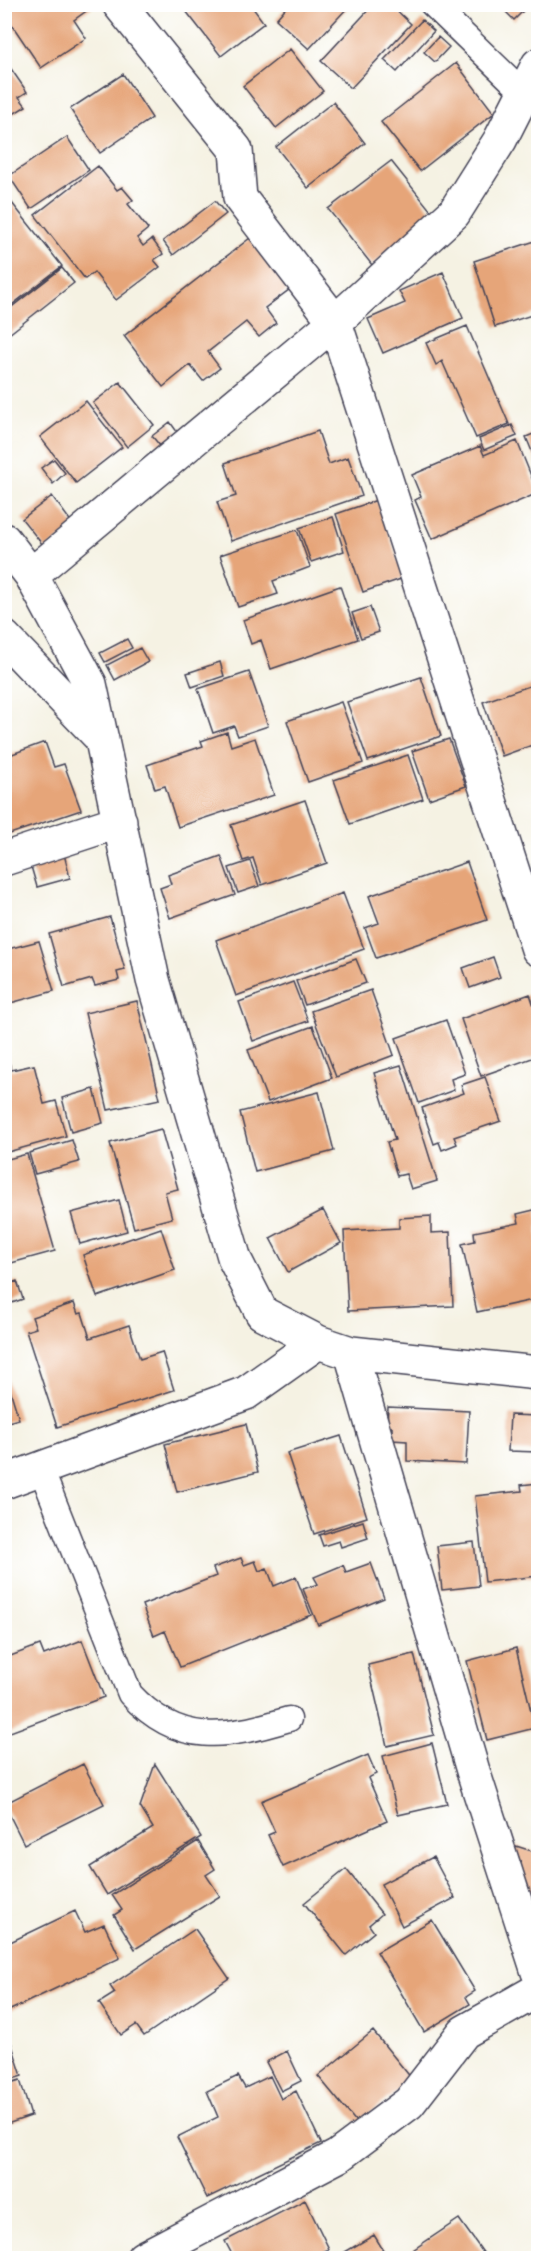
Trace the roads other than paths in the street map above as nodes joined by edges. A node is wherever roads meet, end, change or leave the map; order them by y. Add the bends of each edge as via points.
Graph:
1 (119, 4) edge
2 (432, 4) edge
3 (538, 65) edge
4 (525, 94) junction
5 (335, 322) junction
6 (4, 540) edge
7 (31, 575) junction
8 (4, 637) edge
9 (102, 739) junction
10 (120, 821) junction
11 (4, 859) edge
12 (538, 949) edge
13 (318, 1342) junction
14 (351, 1353) junction
15 (538, 1373) edge
16 (41, 1469) junction
17 (4, 1482) edge
18 (289, 1719) dead end
19 (538, 1972) edge
20 (538, 1990) edge
21 (143, 2259) edge

1 - 5 street via 236,150 240,198
2 - 4 lane
3 - 4 street
4 - 5 street via 454,213
5 - 7 street
5 - 12 street
6 - 7 street
7 - 9 street via 90,684
8 - 9 street
9 - 10 street
10 - 11 street
10 - 13 street via 153,980 235,1260 262,1313
13 - 14 street
13 - 16 street via 246,1393
14 - 15 street
14 - 19 street via 473,1771
16 - 17 street
16 - 18 lane via 130,1694 148,1714 208,1736 242,1733
20 - 21 street via 464,2032 409,2103 338,2156

